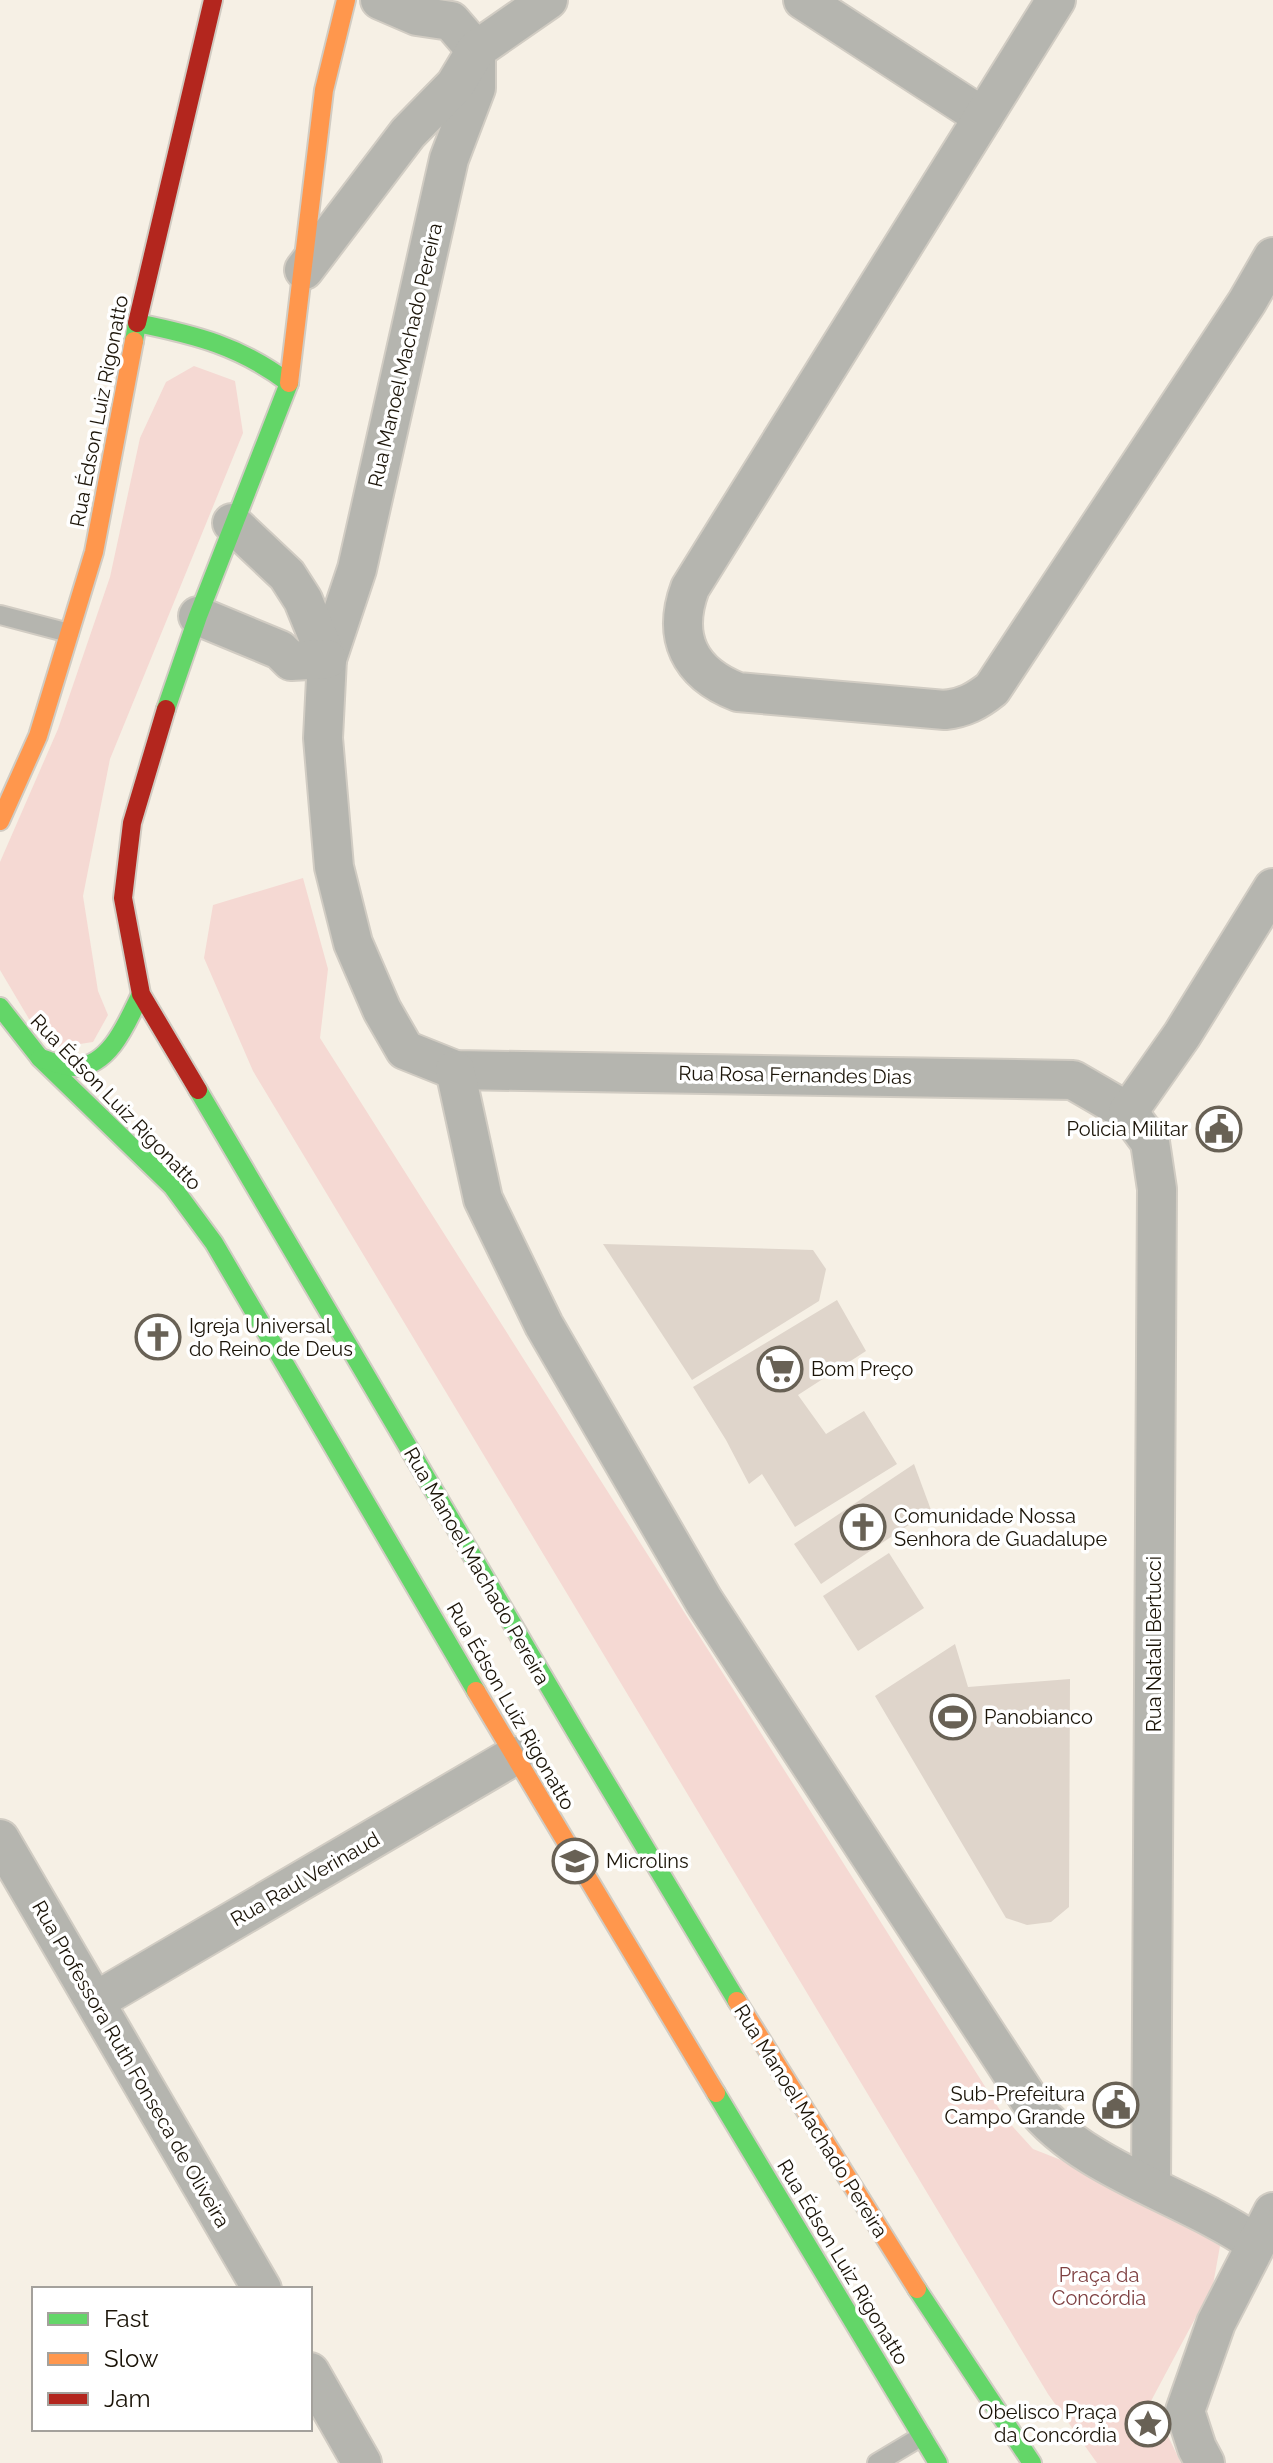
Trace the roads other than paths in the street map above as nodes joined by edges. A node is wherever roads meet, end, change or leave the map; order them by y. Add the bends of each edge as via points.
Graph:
1 (213, 0) edge
2 (346, 0) edge
3 (380, 0) edge
4 (548, 0) edge
5 (803, 0) edge
6 (1056, 0) edge
7 (476, 50) junction
8 (983, 117) junction
9 (1273, 257) edge
10 (304, 270) junction
11 (1260, 311) edge
12 (137, 323) junction
13 (289, 383) junction
14 (232, 523) junction
15 (0, 615) edge
16 (198, 616) junction
17 (69, 633) junction
18 (327, 659) junction
19 (38, 736) junction
20 (0, 773) edge
21 (0, 821) edge
22 (1273, 888) edge
23 (141, 994) junction
24 (0, 1007) edge
25 (0, 1042) edge
26 (40, 1058) junction
27 (455, 1070) junction
28 (1128, 1112) junction
29 (514, 1756) junction
30 (0, 1839) edge
31 (96, 2001) junction
32 (1151, 2185) junction
33 (1265, 2226) edge
34 (261, 2287) edge
35 (312, 2376) edge
36 (922, 2436) junction
37 (362, 2463) edge
38 (877, 2463) edge
39 (938, 2463) edge
40 (1032, 2463) edge
41 (1205, 2463) edge

1 - 12 main road, Rua Édson Luiz Rigonatto
2 - 10 main road, Rua Manoel Machado Pereira via 324,90
3 - 7 street via 417,16 451,21
4 - 7 street
5 - 8 street
6 - 8 street
7 - 10 street via 455,85 408,133
7 - 18 street, Rua Manoel Machado Pereira via 476,88 449,159 357,569
8 - 11 street via 690,588 684,604 684,639 691,657 719,684 738,692 945,710 978,701 992,689
9 - 11 street
10 - 13 main road, Rua Manoel Machado Pereira
12 - 13 main road via 244,351
12 - 17 main road, Rua Édson Luiz Rigonatto via 94,552
13 - 14 main road, Rua Manoel Machado Pereira
14 - 16 main road, Rua Manoel Machado Pereira
14 - 18 street, Rua Manoel Machado Pereira via 287,575
15 - 17 lane
16 - 18 street via 280,650 291,661
16 - 23 main road, Rua Manoel Machado Pereira via 132,823 123,898
17 - 19 main road, Rua Édson Luiz Rigonatto
18 - 27 street, Rua Manoel Machado Pereira via 323,738 333,853 353,943 405,1050
19 - 20 main road
19 - 21 main road, Rua Édson Luiz Rigonatto
22 - 28 street
23 - 26 main road via 121,1031 92,1063 77,1067
23 - 40 main road, Rua Manoel Machado Pereira via 759,2040
24 - 26 main road, Rua Édson Luiz Rigonatto
25 - 26 main road
26 - 29 main road, Rua Édson Luiz Rigonatto via 172,1186 214,1243
27 - 28 street, Rua Rosa Fernandes Dias via 1073,1080
27 - 32 street via 483,1199 544,1325 704,1601 1045,2121 1075,2147
28 - 32 street, Rua Natali Bertucci via 1150,1142 1157,1189
29 - 31 street, Rua Raul Verinaud
29 - 36 main road, Rua Édson Luiz Rigonatto
30 - 31 street, Rua Professora Ruth Fonseca de Oliveira
31 - 34 street, Rua Professora Ruth Fonseca de Oliveira
32 - 33 street via 1253,2242
33 - 41 street via 1216,2323 1185,2411
35 - 37 street
36 - 38 lane
36 - 39 main road, Rua Édson Luiz Rigonatto

